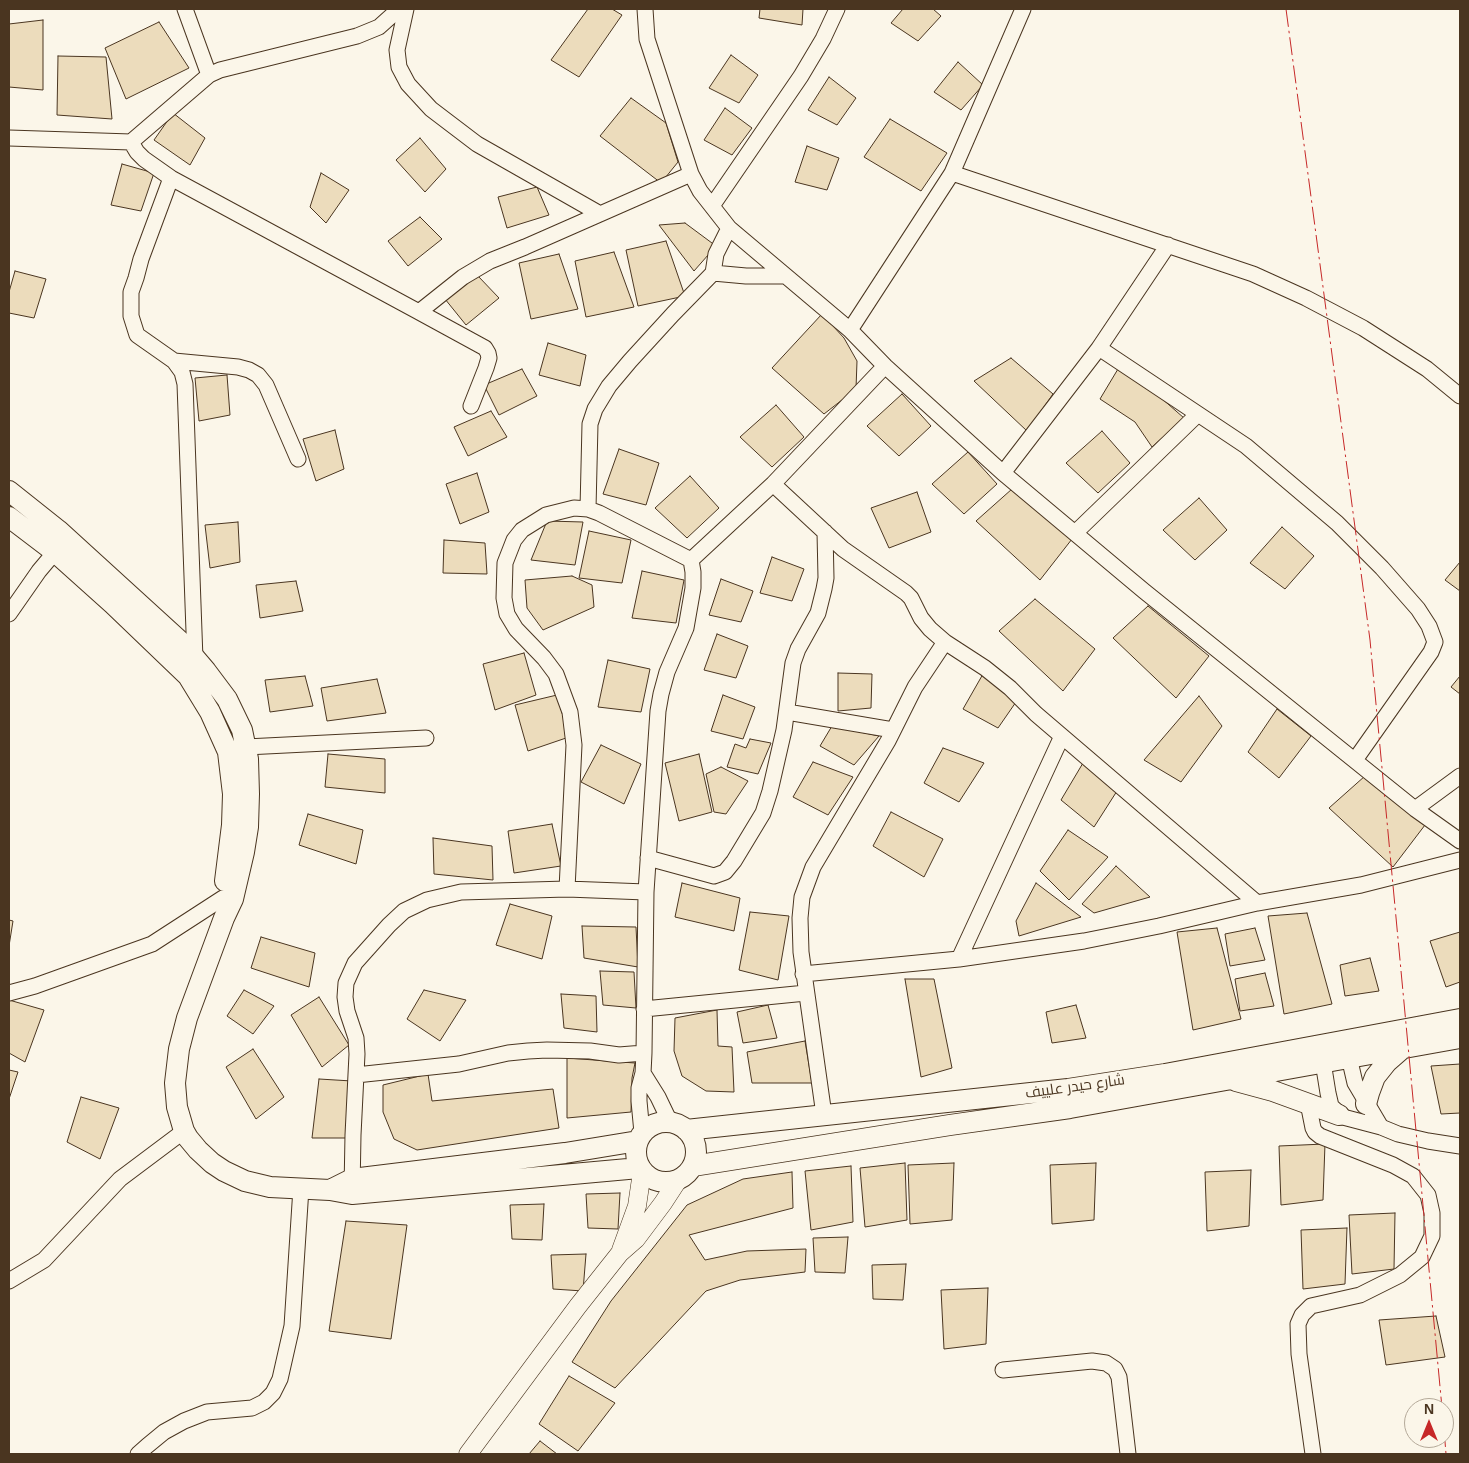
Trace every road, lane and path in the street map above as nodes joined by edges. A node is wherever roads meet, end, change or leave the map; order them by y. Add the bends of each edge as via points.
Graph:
1 (185, 9) edge
2 (399, 9) edge
3 (406, 9) edge
4 (646, 9) edge
5 (838, 9) edge
6 (1023, 9) edge
7 (209, 75) junction
8 (9, 138) edge
9 (131, 142) junction
10 (952, 173) junction
11 (691, 174) junction
12 (170, 178) junction
13 (712, 206) junction
14 (600, 214) junction
15 (729, 228) junction
16 (1168, 245) junction
17 (713, 273) junction
18 (786, 276) junction
19 (420, 312) junction
20 (850, 330) junction
21 (1099, 348) junction
22 (174, 361) junction
23 (885, 366) junction
24 (1460, 396) edge
25 (470, 406) dead end
26 (1198, 414) junction
27 (298, 459) dead end
28 (1003, 473) junction
29 (773, 484) junction
30 (9, 491) edge
31 (588, 509) junction
32 (9, 518) edge
33 (825, 532) junction
34 (1074, 533) junction
35 (55, 552) junction
36 (691, 560) junction
37 (9, 614) edge
38 (945, 642) junction
39 (195, 659) junction
40 (787, 712) junction
41 (893, 730) junction
42 (1062, 736) junction
43 (426, 738) dead end
44 (246, 747) junction
45 (1356, 760) junction
46 (1460, 776) edge
47 (1415, 809) junction
48 (1460, 841) edge
49 (648, 858) junction
50 (1460, 860) edge
51 (567, 889) junction
52 (646, 892) junction
53 (1257, 903) junction
54 (227, 905) junction
55 (959, 959) junction
56 (803, 974) junction
57 (9, 993) edge
58 (806, 993) junction
59 (644, 1009) junction
60 (1460, 1019) edge
61 (1460, 1038) edge
62 (1403, 1048) junction
63 (644, 1053) junction
64 (1349, 1057) junction
65 (1323, 1062) junction
66 (643, 1073) junction
67 (356, 1075) junction
68 (1231, 1079) junction
69 (1308, 1103) junction
70 (1366, 1104) junction
71 (1339, 1114) junction
72 (824, 1115) junction
73 (678, 1126) junction
74 (1381, 1127) junction
75 (184, 1131) junction
76 (640, 1137) junction
77 (1460, 1146) edge
78 (693, 1166) junction
79 (641, 1170) junction
80 (678, 1180) junction
81 (352, 1186) junction
82 (301, 1188) junction
83 (620, 1253) junction
84 (9, 1281) edge
85 (1003, 1370) dead end
86 (138, 1454) edge
87 (468, 1454) edge
88 (1128, 1454) edge
89 (1313, 1454) edge

1 - 7 street
2 - 7 street via 379,27 357,36
3 - 14 street via 397,50 399,67 408,84 431,109 477,144
4 - 11 street via 647,39
5 - 13 street via 801,76
6 - 10 street
7 - 9 street
8 - 9 street
9 - 12 street via 136,152
10 - 16 street
10 - 20 street
11 - 13 street
11 - 14 street
12 - 19 street
12 - 22 street via 131,292 131,316 136,335
13 - 15 street
14 - 19 street via 490,261 463,277
15 - 17 street via 716,254
15 - 18 street
16 - 21 street
16 - 24 street via 1253,274 1306,298 1363,328 1427,369
17 - 18 street
17 - 31 street via 630,361 595,409 590,424
18 - 20 street
19 - 25 street via 485,348 488,353 486,368
20 - 23 street
21 - 26 street
21 - 28 street
22 - 27 street via 238,367 258,375 266,385
22 - 39 street via 185,384
23 - 28 street
23 - 29 street
26 - 34 street
26 - 45 street via 1246,446 1337,523 1382,568 1429,626 1435,642 1431,652
28 - 34 street
29 - 33 street
29 - 36 street
30 - 39 main road via 134,598
31 - 36 street
31 - 51 street via 574,508 546,515 522,530 509,551 504,580 508,614 516,629 556,674 570,712 574,745
32 - 35 main road
33 - 38 street via 843,549 906,593 930,629
33 - 40 street via 824,589 818,613 793,663
34 - 45 street
35 - 37 street
35 - 54 main road via 188,676 210,712 228,752 233,794
36 - 49 street via 693,588 686,628 667,672 658,711
38 - 41 street via 915,687
38 - 42 street via 1010,688
39 - 44 main road via 227,699 242,730
40 - 41 street
40 - 49 street via 762,813 725,872 714,876
41 - 56 street via 807,882 800,918
42 - 53 street
42 - 55 street
43 - 44 street
44 - 54 main road via 250,794 248,827
45 - 47 street
46 - 47 street
47 - 48 street
49 - 52 street
50 - 53 street via 1361,885
51 - 52 street
51 - 67 street via 461,892 427,900 404,911 355,963 346,983 347,1010 356,1038
52 - 59 street
53 - 55 street via 1159,926
54 - 57 street via 152,944
54 - 75 main road via 179,1049 175,1083
55 - 56 street
56 - 58 street
58 - 59 street
58 - 72 street
59 - 63 street
60 - 72 main road, شارع حيدر علييف via 1068,1089
61 - 62 main road, شارع حيدر علييف
62 - 64 main road, شارع حيدر علييف
62 - 70 main road via 1375,1077
63 - 66 street
63 - 67 street via 508,1052 459,1064
64 - 65 main road, شارع حيدر علييف
64 - 70 street via 1355,1083
65 - 68 main road, شارع حيدر علييف
65 - 71 street via 1329,1101
66 - 73 street
66 - 76 street via 639,1088
67 - 81 street
68 - 69 main road
68 - 78 main road, شارع حيدر علييف via 1070,1108
69 - 71 main road
69 - 89 street via 1315,1132 1393,1164 1413,1176 1428,1195 1432,1214 1432,1236 1422,1257 1400,1275 1360,1295 1311,1306 1302,1315 1298,1324 1299,1354
70 - 74 street
71 - 74 street via 1349,1120
72 - 73 main road, شارع حيدر علييف
73 - 76 main road via 664,1122 652,1125
73 - 78 main road via 692,1136 695,1143
74 - 77 street via 1398,1134
75 - 82 main road via 198,1150 224,1171 245,1181 270,1187
75 - 84 street via 120,1179 44,1260
76 - 79 main road via 635,1153
76 - 81 main road via 565,1153
78 - 80 main road
79 - 80 main road via 659,1182
79 - 81 main road
79 - 83 street via 637,1206
80 - 83 street via 636,1239
81 - 82 main road via 330,1190
82 - 86 street via 292,1326 274,1393 252,1408 207,1412 184,1422 164,1432
83 - 87 street
85 - 88 street via 1092,1361 1106,1363 1115,1369 1119,1376

